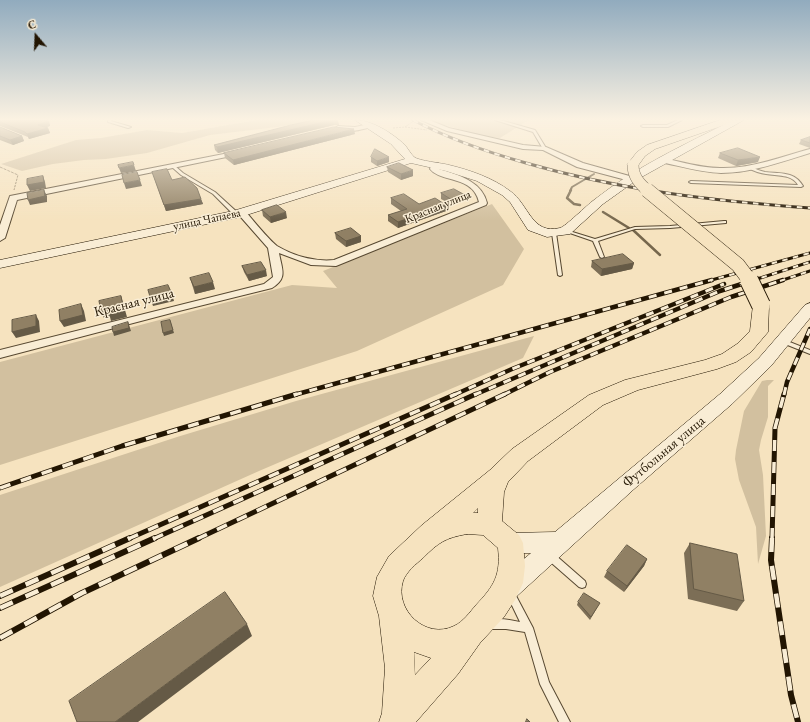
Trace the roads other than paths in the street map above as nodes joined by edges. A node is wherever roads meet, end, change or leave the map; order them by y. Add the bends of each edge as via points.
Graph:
1 (236, 154) edge
2 (407, 154) edge
3 (557, 154) edge
4 (642, 154) edge
5 (675, 154) edge
6 (800, 154) edge
7 (411, 160) junction
8 (663, 160) junction
9 (435, 165) junction
10 (174, 167) junction
11 (749, 167) junction
12 (630, 180) junction
13 (692, 182) dead end
14 (239, 213) junction
15 (724, 222) dead end
16 (566, 230) junction
17 (554, 233) junction
18 (0, 238) edge
19 (595, 240) junction
20 (274, 247) junction
21 (602, 257) edge
22 (0, 264) edge
23 (560, 275) dead end
24 (810, 308) edge
25 (782, 341) junction
26 (810, 352) edge
27 (0, 354) edge
28 (498, 477) junction
29 (489, 525) junction
30 (431, 533) junction
31 (510, 543) junction
32 (553, 547) junction
33 (582, 584) dead end
34 (508, 588) junction
35 (390, 611) junction
36 (475, 628) junction
37 (528, 628) junction
38 (396, 721) edge
39 (565, 722) edge

1 - 10 street
2 - 7 street
3 - 12 street
4 - 28 main road, bridge via 633,165 633,172 638,181 738,265 748,277 761,304 759,332 744,348 729,358 632,385 596,400 520,455
5 - 8 street
6 - 11 street
7 - 9 street
7 - 14 street, улица Чапаева
8 - 11 street via 713,170 729,171
8 - 12 street
9 - 17 street via 464,172 495,186 514,200 532,227
9 - 20 street, Красная улица via 436,171 477,189 482,194 483,203 336,263 311,263
10 - 14 lane
10 - 18 street via 13,198
11 - 13 lane via 762,173 786,175 794,178 801,186
12 - 16 street via 604,197
14 - 20 street
14 - 22 street, улица Чапаева
15 - 19 lane via 634,228
16 - 17 street
16 - 19 lane
17 - 23 lane
19 - 21 lane
20 - 27 street, Красная улица via 278,276 276,281 268,286
24 - 25 street, Футбольная улица
25 - 26 lane
25 - 32 street, Футбольная улица via 765,362 726,399
28 - 29 main road via 492,492
28 - 30 main road
29 - 30 main road via 467,523 445,527
29 - 31 main road
30 - 35 main road via 393,572 388,582
31 - 32 street
31 - 34 main road via 513,560
32 - 33 lane
32 - 34 street, Футбольная улица
34 - 36 main road
34 - 37 lane
35 - 36 main road via 408,634 434,644 458,641
35 - 38 main road via 398,640 400,665
36 - 37 lane via 506,624
36 - 38 main road via 448,663
37 - 39 lane via 545,684

